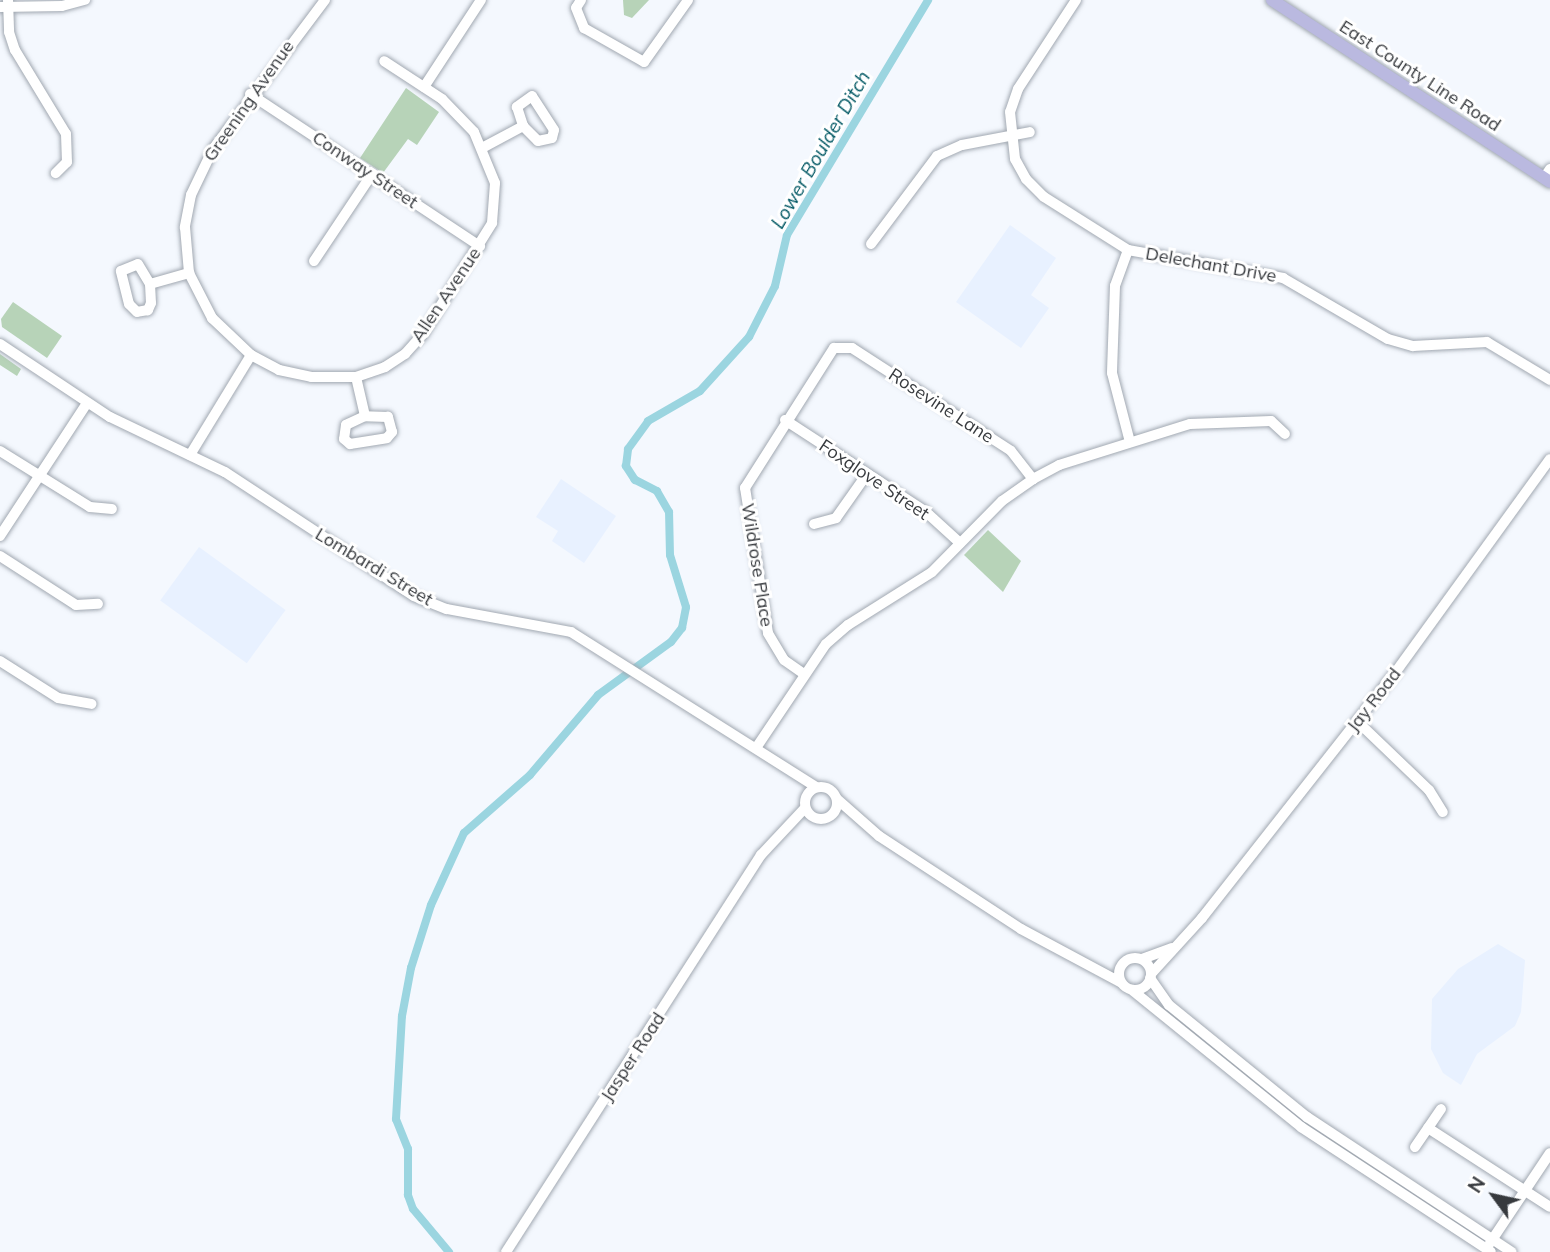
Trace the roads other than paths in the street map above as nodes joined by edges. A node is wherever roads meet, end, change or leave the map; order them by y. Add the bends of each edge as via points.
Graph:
1 (85, 0) edge
2 (325, 0) edge
3 (581, 0) edge
4 (688, 0) edge
5 (1076, 0) edge
6 (1272, 0) edge
7 (479, 1) edge
8 (5, 5) edge
9 (384, 61) dead end
10 (424, 87) junction
11 (250, 94) junction
12 (523, 126) junction
13 (1030, 132) dead end
14 (1010, 138) junction
15 (482, 148) junction
16 (57, 173) dead end
17 (372, 174) junction
18 (1548, 176) edge
19 (872, 244) dead end
20 (480, 246) junction
21 (1128, 250) junction
22 (314, 261) dead end
23 (190, 272) junction
24 (150, 284) junction
25 (0, 344) edge
26 (840, 345) joint
27 (251, 355) junction
28 (356, 377) junction
29 (1550, 380) edge
30 (87, 403) junction
31 (365, 416) junction
32 (785, 420) junction
33 (1285, 434) dead end
34 (1130, 442) junction
35 (0, 451) edge
36 (190, 455) junction
37 (1550, 459) edge
38 (867, 474) junction
39 (39, 476) junction
40 (1033, 479) junction
41 (112, 509) dead end
42 (814, 524) dead end
43 (0, 536) edge
44 (960, 543) junction
45 (0, 556) edge
46 (98, 604) dead end
47 (0, 660) edge
48 (804, 674) junction
49 (91, 704) dead end
50 (1358, 722) junction
51 (759, 750) junction
52 (816, 787) junction
53 (837, 799) junction
54 (805, 803) junction
55 (1443, 812) dead end
56 (822, 818) junction
57 (879, 836) junction
58 (759, 862) junction
59 (1188, 934) junction
60 (1142, 959) junction
61 (1125, 961) junction
62 (1091, 965) junction
63 (1151, 976) junction
64 (1120, 982) junction
65 (1132, 990) junction
66 (1441, 1109) dead end
67 (1428, 1128) junction
68 (1415, 1147) dead end
69 (1550, 1153) edge
70 (1378, 1164) junction
71 (1371, 1173) junction
72 (1525, 1190) junction
73 (1550, 1207) edge
74 (1493, 1239) junction
75 (1489, 1251) edge
76 (506, 1252) edge
77 (1512, 1252) edge

1 - 8 street via 62,6
2 - 11 street, Greening Avenue
3 - 4 street via 576,8 584,28 644,62
5 - 14 street, Delechant Drive via 1018,89 1010,112
6 - 18 main road, East County Line Road
7 - 10 street
8 - 16 street via 15,50 66,134 67,162
9 - 10 street, Allen Avenue
10 - 15 street, Allen Avenue via 460,116
11 - 17 street, Conway Street
11 - 23 street, Greening Avenue via 200,170 191,195 185,227
12 - 12 street via 517,107 532,96 554,130 552,137 538,141
12 - 15 street
13 - 14 street
14 - 19 street via 962,145 937,156
14 - 21 street, Delechant Drive via 1015,159 1034,188
15 - 20 street, Allen Avenue via 495,183 496,208
17 - 20 street, Conway Street
17 - 22 street
20 - 28 street, Allen Avenue via 405,354
21 - 29 street, Delechant Drive via 1283,278 1388,338 1413,346 1487,342
21 - 34 street via 1115,286 1112,373
23 - 24 street
23 - 27 street, Greening Avenue via 212,318
24 - 24 street via 138,264 121,271 130,304 137,312 148,310
25 - 30 street, Lombardi Street
26 - 32 street, Wildrose Place via 828,354
26 - 40 street, Rosevine Lane via 852,348 1011,451
27 - 28 street, Allen Avenue via 279,370 311,377
27 - 36 street
28 - 31 street
30 - 36 street, Lombardi Street
30 - 39 street
31 - 31 street via 346,425 344,439 350,444 387,438 392,432 388,417
32 - 38 street, Foxglove Street
32 - 48 street, Wildrose Place via 752,472 745,488 746,506 768,632 784,660
33 - 34 street via 1271,421 1216,422
34 - 40 street via 1059,465
35 - 39 street
36 - 51 street, Lombardi Street via 225,472 422,600 447,609 555,627 621,661
37 - 50 street, Jay Road
38 - 42 street via 836,518
38 - 44 street, Foxglove Street via 926,512
39 - 41 street via 90,507
39 - 43 street
40 - 44 street via 1002,500
44 - 48 street via 932,572 848,625
45 - 46 street via 76,605
47 - 49 street via 58,698 71,704
48 - 51 street
50 - 55 street via 1429,790
50 - 59 street, Jay Road
51 - 52 street, Lombardi Street
51 - 54 street, Lombardi Street via 795,782
52 - 53 street via 829,789
52 - 54 street
53 - 56 street via 834,812
53 - 57 street
54 - 56 street
54 - 58 street, Jasper Road
56 - 57 street via 842,818
56 - 58 street, Jasper Road via 798,824
57 - 62 street via 1021,929
58 - 76 street, Jasper Road
59 - 60 street, Jay Road via 1161,954
59 - 63 street, Jay Road
60 - 61 street
60 - 63 street
61 - 62 street
61 - 64 street via 1118,973
62 - 64 street
63 - 65 street via 1145,986
63 - 70 street via 1169,1005 1262,1082
64 - 65 street
65 - 71 street via 1282,1113
66 - 67 street
67 - 68 street
67 - 72 street
69 - 72 street
70 - 71 street
70 - 74 street
71 - 75 street
72 - 73 street
72 - 74 street
74 - 75 street
74 - 77 street

